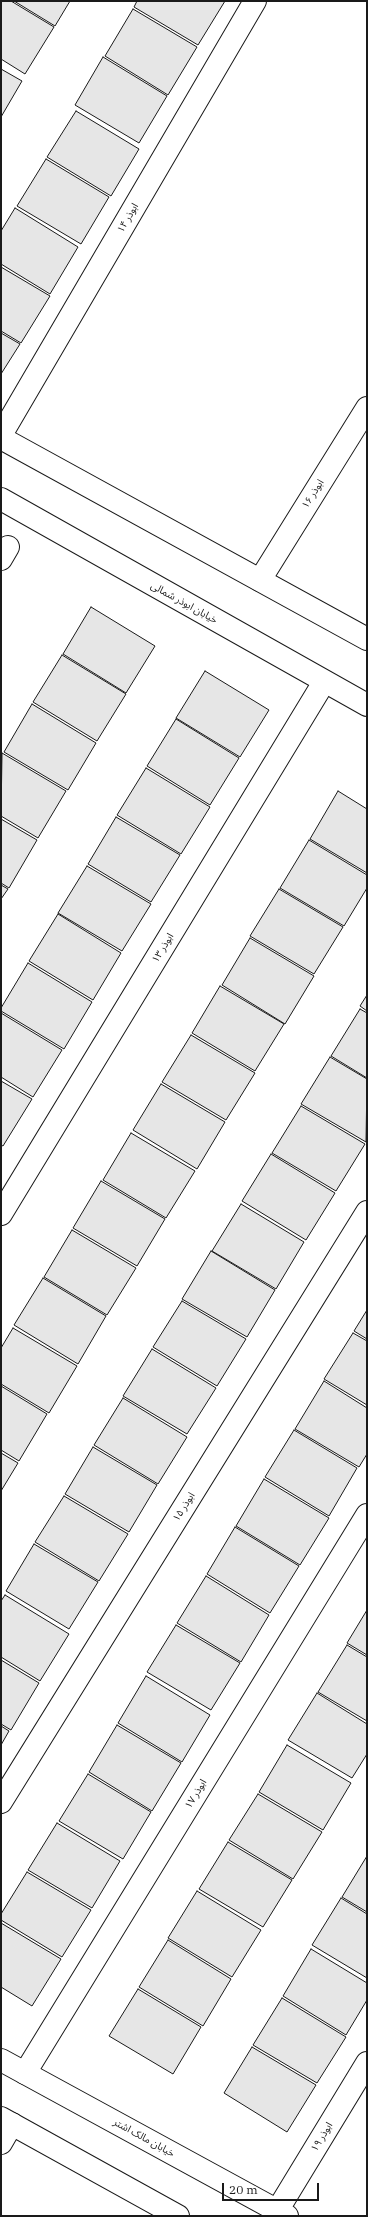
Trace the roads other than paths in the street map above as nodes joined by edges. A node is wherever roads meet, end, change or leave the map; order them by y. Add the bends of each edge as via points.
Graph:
1 (256, 1) edge
2 (367, 408) edge
3 (1, 435) edge
4 (1, 438) edge
5 (1, 499) edge
6 (260, 580) junction
7 (367, 639) edge
8 (324, 682) junction
9 (367, 705) edge
10 (367, 1212) edge
11 (1, 1214) edge
12 (367, 1515) edge
13 (1, 1802) edge
14 (1, 2060) edge
15 (367, 2063) edge
16 (25, 2073) junction
17 (6, 2121) edge
18 (1, 2143) edge
19 (282, 2213) edge
20 (178, 2216) edge

1 - 3 street, ابوذر ۱۴
2 - 6 street, ابوذر ۱۶
4 - 6 street
5 - 8 street, خیابان ابوذر شمالی
6 - 7 street
8 - 9 street, خیابان ابوذر شمالی
8 - 11 street, ابوذر ۱۳
10 - 13 street, ابوذر ۱۵
12 - 16 street, ابوذر ۱۷
14 - 16 street, خیابان مالک اشتر
15 - 19 street, ابوذر ۱۹
16 - 19 street, خیابان مالک اشتر
17 - 18 street
17 - 20 street

